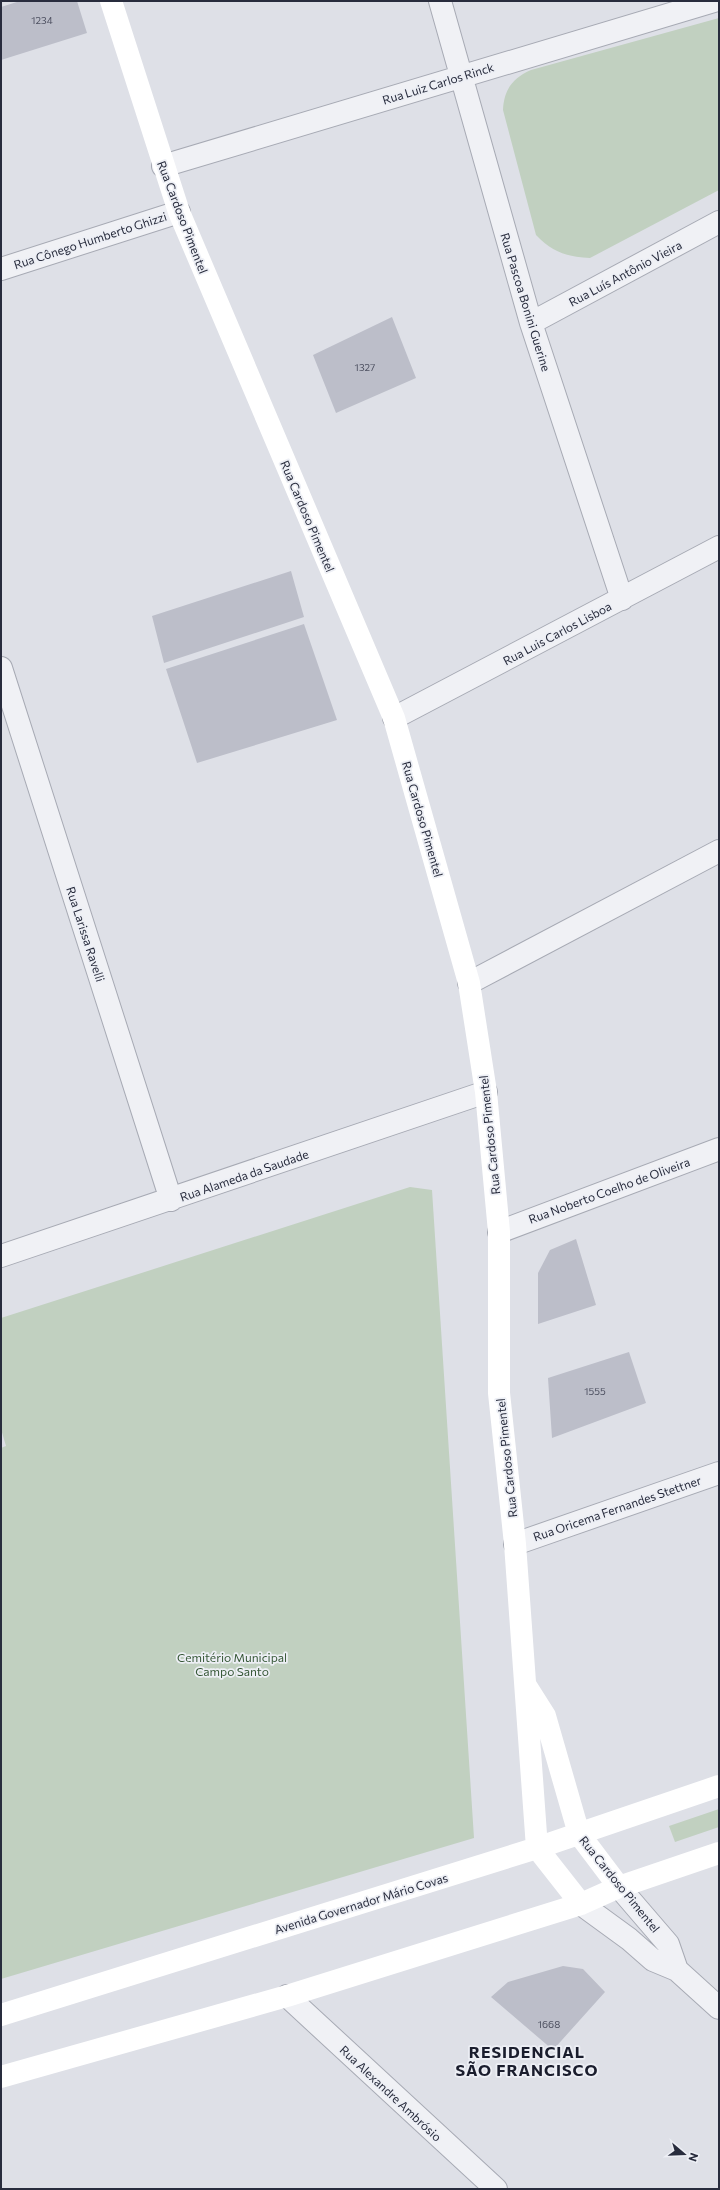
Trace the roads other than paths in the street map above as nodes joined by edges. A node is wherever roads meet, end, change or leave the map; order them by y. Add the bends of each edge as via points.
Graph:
1 (111, 1) edge
2 (440, 1) edge
3 (714, 1) edge
4 (461, 76) junction
5 (163, 166) junction
6 (179, 212) junction
7 (719, 222) edge
8 (1, 269) edge
9 (531, 323) junction
10 (719, 547) edge
11 (622, 599) junction
12 (1, 668) edge
13 (394, 718) junction
14 (719, 851) edge
15 (469, 983) junction
16 (486, 1092) junction
17 (719, 1149) edge
18 (171, 1200) junction
19 (499, 1232) junction
20 (1, 1256) edge
21 (719, 1473) edge
22 (515, 1544) junction
23 (525, 1685) junction
24 (719, 1786) edge
25 (579, 1834) junction
26 (537, 1848) junction
27 (719, 1852) edge
28 (619, 1887) junction
29 (581, 1904) junction
30 (677, 1970) junction
31 (287, 1996) junction
32 (719, 2008) edge
33 (1, 2015) edge
34 (1, 2077) edge
35 (496, 2189) edge

1 - 5 street, Rua Cardoso Pimentel
2 - 4 street, Rua Pascoa Bonini Guerine
3 - 4 street, Rua Luiz Carlos Rinck
4 - 5 street, Rua Luiz Carlos Rinck
4 - 9 street, Rua Pascoa Bonini Guerine
5 - 6 street, Rua Cardoso Pimentel
6 - 8 street, Rua Cônego Humberto Ghizzi
6 - 13 street, Rua Cardoso Pimentel
7 - 9 street, Rua Luís Antônio Vieira
9 - 11 street, Rua Pascoa Bonini Guerine
10 - 11 street, Rua Luis Carlos Lisboa
11 - 13 street, Rua Luis Carlos Lisboa
12 - 18 street, Rua Larissa Ravelli
13 - 15 street, Rua Cardoso Pimentel
14 - 15 street
15 - 16 street, Rua Cardoso Pimentel
16 - 18 street, Rua Alameda da Saudade
16 - 19 street, Rua Cardoso Pimentel
17 - 19 street, Rua Noberto Coelho de Oliveira
18 - 20 street, Rua Alameda da Saudade
19 - 22 street, Rua Cardoso Pimentel via 499,1393
21 - 22 street, Rua Oricema Fernandes Stettner
22 - 23 street, Rua Cardoso Pimentel
23 - 25 street, Rua Cardoso Pimentel via 545,1716
23 - 26 street, Rua Cardoso Pimentel
24 - 25 street, Avenida Governador Mário Covas
25 - 26 street, Avenida Governador Mário Covas
25 - 28 street, Rua Cardoso Pimentel
26 - 29 street, Rua Cardoso Pimentel
26 - 33 street, Avenida Governador Mário Covas
27 - 28 street
28 - 29 street
28 - 30 street, Rua Cardoso Pimentel via 668,1944
29 - 30 street, Rua Cardoso Pimentel via 653,1960
29 - 31 street
30 - 32 street, Rua Cardoso Pimentel
31 - 34 street
31 - 35 street, Rua Alexandre Ambrósio

